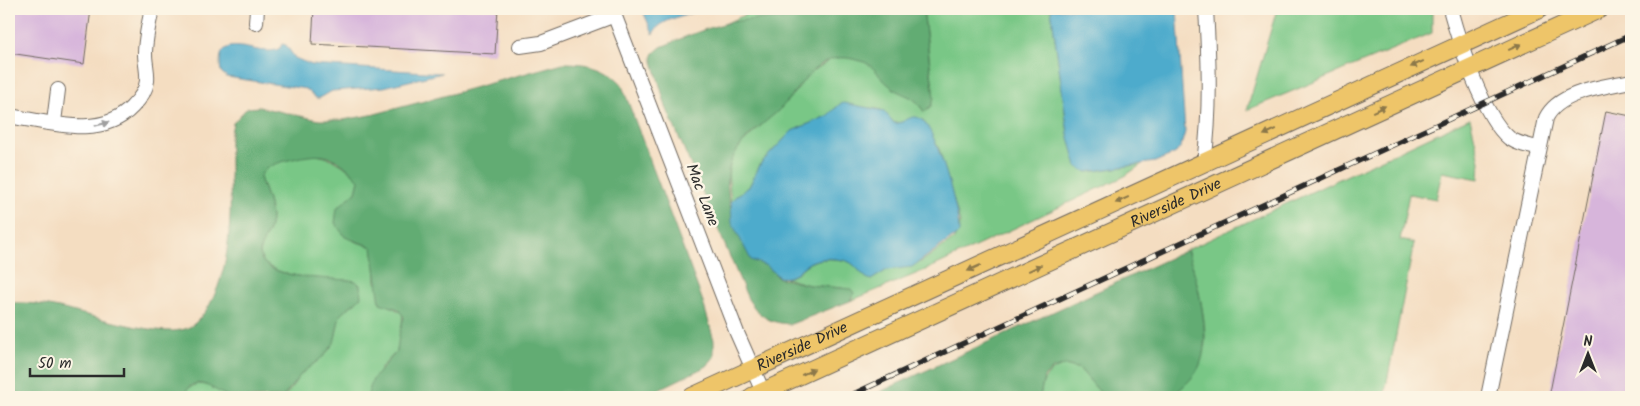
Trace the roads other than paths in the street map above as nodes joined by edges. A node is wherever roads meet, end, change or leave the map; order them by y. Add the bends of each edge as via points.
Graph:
1 (152, 9) edge
2 (257, 9) edge
3 (1206, 9) edge
4 (1450, 9) edge
5 (1539, 9) edge
6 (1599, 9) edge
7 (614, 12) edge
8 (256, 23) dead end
9 (1462, 44) junction
10 (520, 46) dead end
11 (1470, 68) junction
12 (1631, 81) edge
13 (58, 90) dead end
14 (9, 116) edge
15 (54, 122) junction
16 (1538, 148) junction
17 (1204, 163) junction
18 (753, 370) junction
19 (758, 395) edge
20 (692, 397) edge
21 (1488, 397) edge

15 -> 1 street via 100,125 126,114 136,103 146,86 145,53
2 - 8 street
3 - 17 street via 1210,82
4 - 9 street
5 - 9 main road, Riverside Drive
11 -> 6 main road, Riverside Drive
7 - 10 street via 541,43
7 - 18 street, Mac Lane
9 - 11 street
9 -> 17 main road, Riverside Drive
11 - 16 street via 1502,131 1518,143
19 -> 11 main road, Riverside Drive
12 - 16 street via 1593,88 1553,107 1546,118
13 - 15 street
14 - 15 street
16 - 21 street
17 -> 18 main road, Riverside Drive
18 - 19 street, Mac Lane
18 - 20 main road, Riverside Drive

